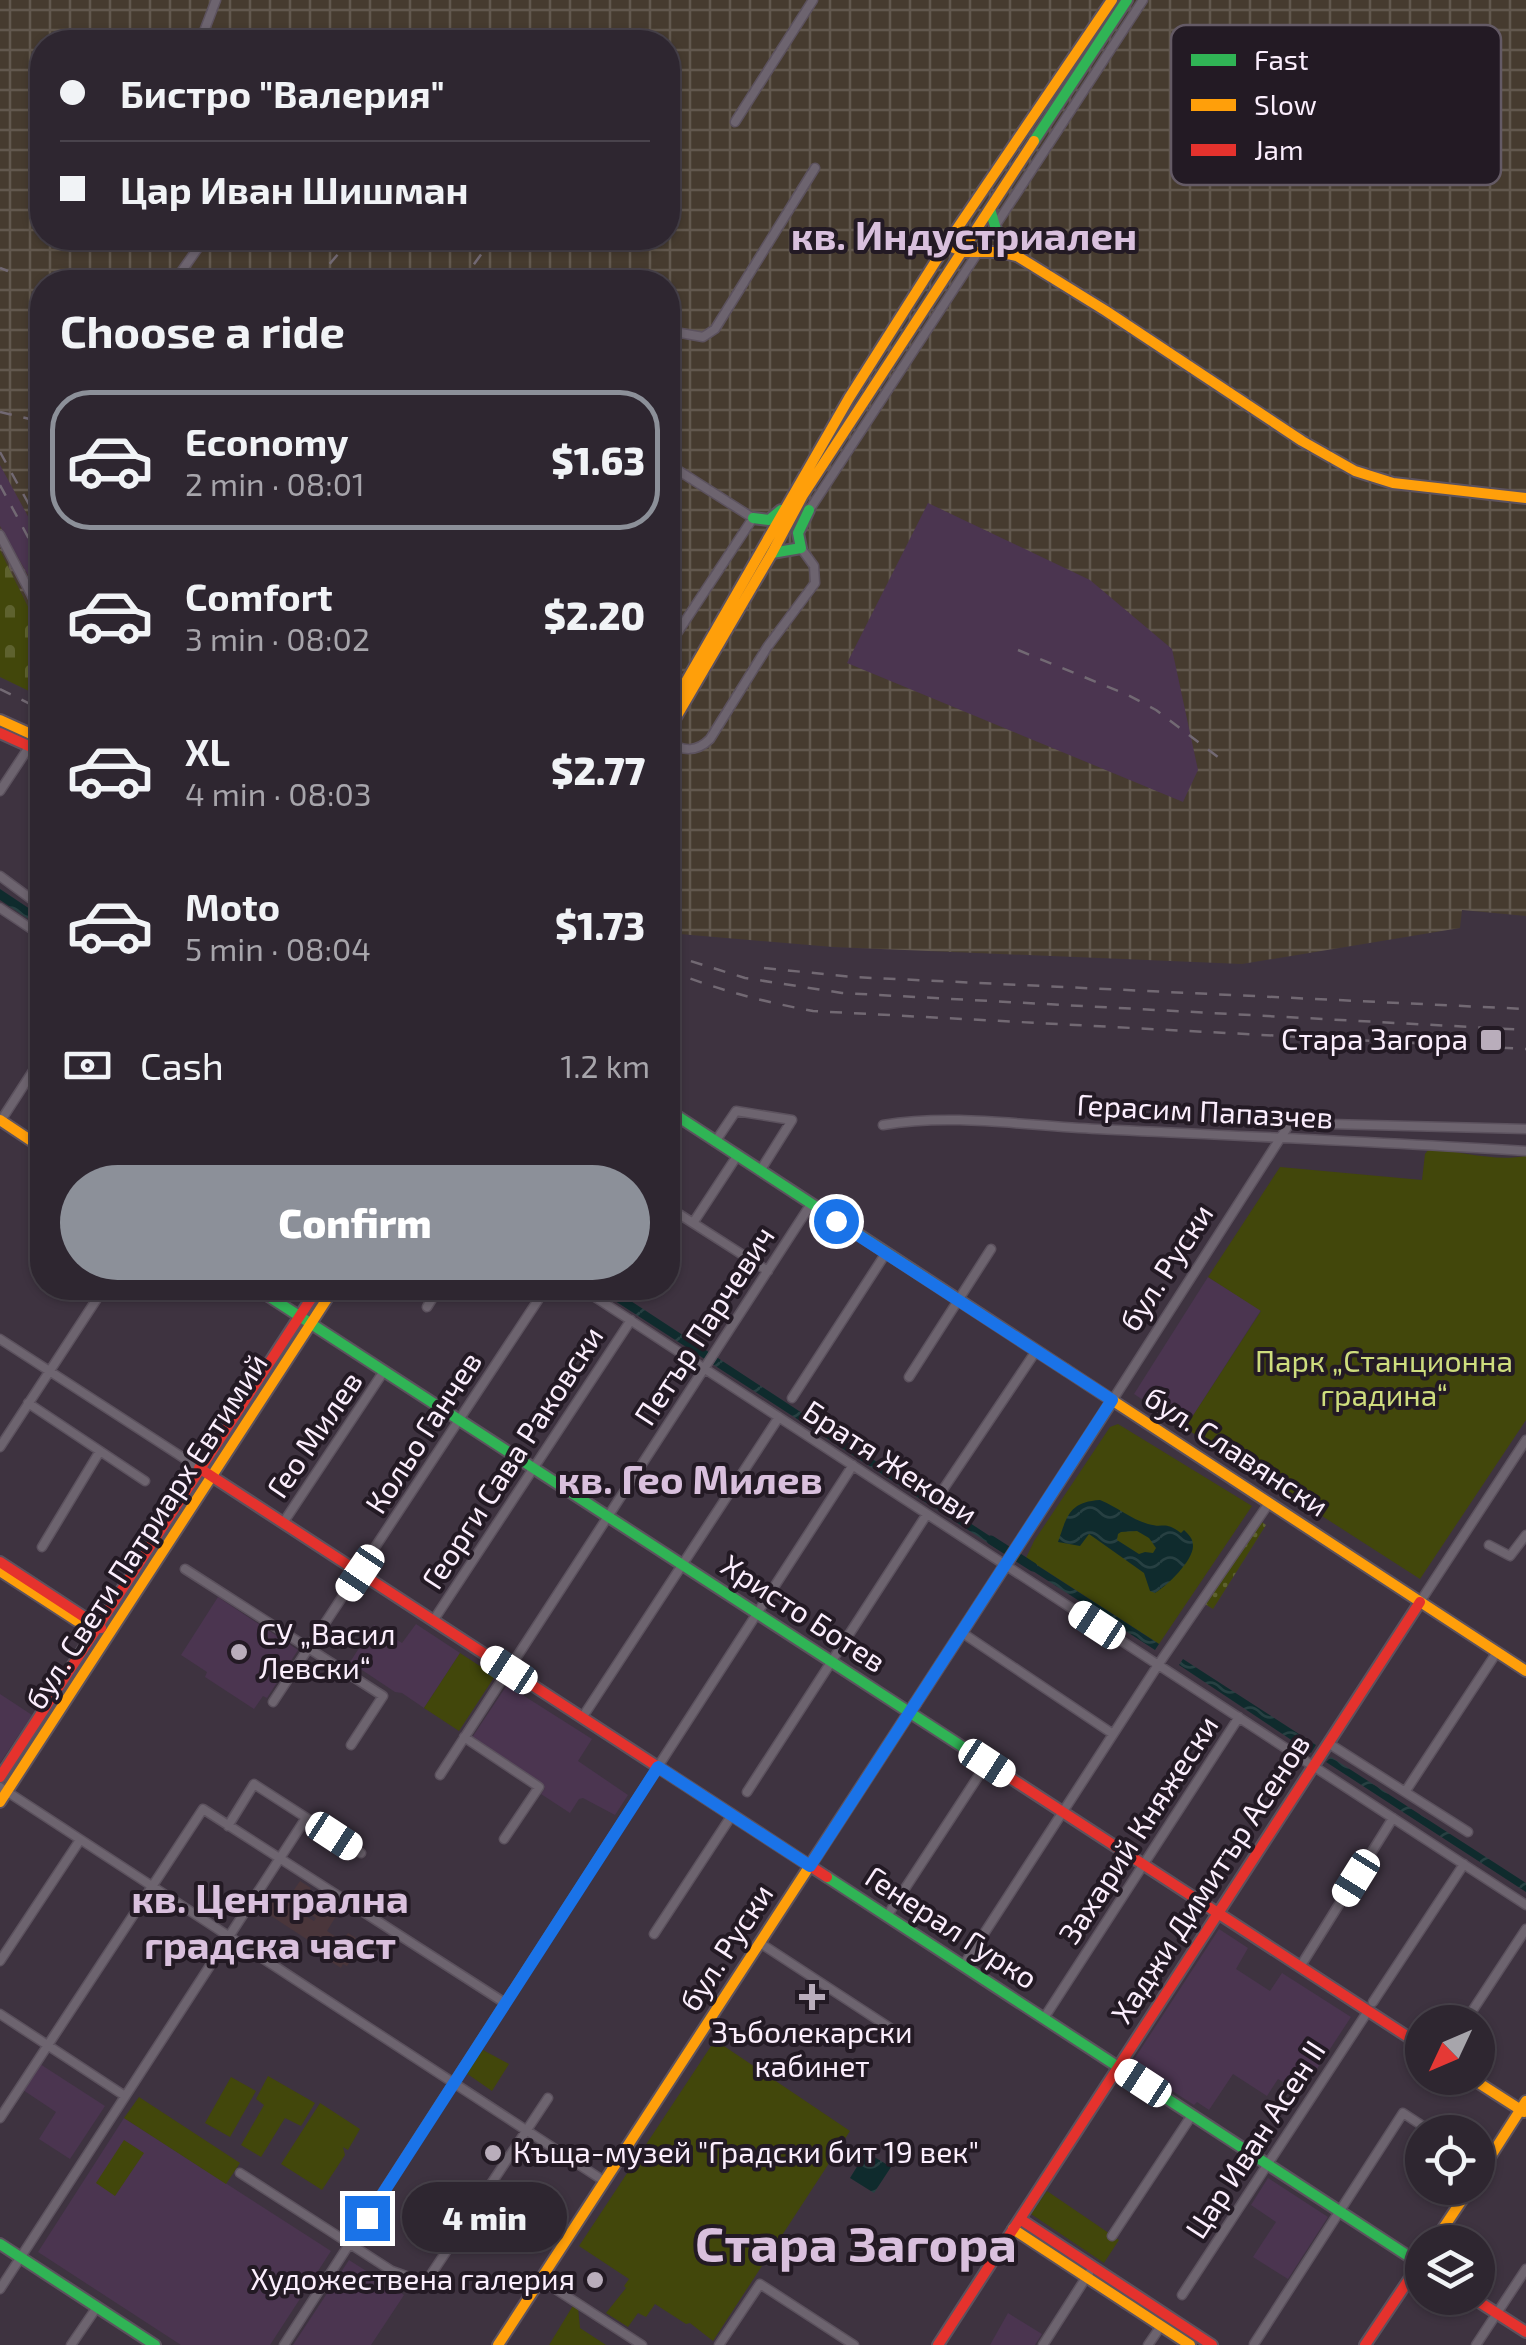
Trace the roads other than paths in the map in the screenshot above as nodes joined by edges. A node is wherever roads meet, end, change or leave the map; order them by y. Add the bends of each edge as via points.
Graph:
1 (216, 0) edge
2 (813, 0) edge
3 (1112, 0) edge
4 (1127, 0) edge
5 (1142, 0) edge
6 (205, 30) edge
7 (735, 122) dead end
8 (815, 168) dead end
9 (990, 208) junction
10 (994, 227) junction
11 (946, 245) junction
12 (961, 253) junction
13 (977, 253) junction
14 (1017, 256) junction
15 (680, 333) edge
16 (680, 472) edge
17 (1526, 498) edge
18 (790, 499) junction
19 (809, 510) junction
20 (753, 518) junction
21 (0, 535) edge
22 (801, 548) junction
23 (768, 551) junction
24 (30, 592) edge
25 (680, 629) edge
26 (680, 701) edge
27 (0, 720) edge
28 (0, 733) edge
29 (30, 737) edge
30 (30, 739) edge
31 (30, 748) edge
32 (680, 748) edge
33 (0, 791) edge
34 (0, 876) edge
35 (30, 898) edge
36 (0, 908) edge
37 (30, 928) edge
38 (30, 1075) edge
39 (680, 1118) edge
40 (0, 1121) edge
41 (1290, 1123) joint
42 (883, 1125) dead end
43 (1526, 1129) edge
44 (1280, 1138) junction
45 (30, 1140) edge
46 (715, 1142) junction
47 (1526, 1151) edge
48 (737, 1156) junction
49 (760, 1171) junction
50 (811, 1204) junction
51 (680, 1215) edge
52 (693, 1223) junction
53 (991, 1250) dead end
54 (886, 1254) junction
55 (768, 1271) junction
56 (96, 1300) edge
57 (275, 1300) edge
58 (310, 1300) edge
59 (327, 1300) edge
60 (431, 1300) edge
61 (538, 1300) edge
62 (599, 1300) edge
63 (958, 1300) junction
64 (427, 1307) dead end
65 (300, 1316) junction
66 (630, 1320) junction
67 (312, 1324) junction
68 (0, 1339) edge
69 (1036, 1351) junction
70 (706, 1365) junction
71 (50, 1371) junction
72 (384, 1371) junction
73 (909, 1376) dead end
74 (792, 1398) dead end
75 (1112, 1400) junction
76 (28, 1404) junction
77 (779, 1417) junction
78 (460, 1420) junction
79 (1526, 1440) edge
80 (0, 1446) edge
81 (100, 1451) junction
82 (853, 1465) junction
83 (199, 1468) junction
84 (534, 1468) junction
85 (213, 1478) junction
86 (146, 1482) dead end
87 (938, 1497) dead end
88 (1269, 1503) junction
89 (928, 1514) junction
90 (608, 1517) junction
91 (284, 1523) junction
92 (1526, 1535) edge
93 (1489, 1545) dead end
94 (42, 1548) dead end
95 (0, 1562) edge
96 (682, 1565) junction
97 (1005, 1565) junction
98 (186, 1569) dead end
99 (0, 1570) edge
100 (360, 1573) junction
101 (1420, 1602) junction
102 (757, 1614) junction
103 (434, 1621) junction
104 (96, 1629) junction
105 (961, 1632) junction
106 (109, 1637) junction
107 (309, 1649) junction
108 (1497, 1652) junction
109 (831, 1662) junction
110 (1158, 1665) junction
111 (509, 1670) junction
112 (1526, 1670) edge
113 (273, 1702) dead end
114 (909, 1712) junction
115 (1239, 1717) junction
116 (582, 1718) junction
117 (1113, 1734) junction
118 (464, 1737) junction
119 (1328, 1743) junction
120 (352, 1745) dead end
121 (987, 1763) junction
122 (1314, 1766) junction
123 (658, 1767) junction
124 (440, 1775) dead end
125 (0, 1777) edge
126 (4, 1789) edge
127 (747, 1792) dead end
128 (1405, 1792) junction
129 (0, 1802) edge
130 (1062, 1812) junction
131 (732, 1815) junction
132 (306, 1818) junction
133 (1393, 1818) junction
134 (228, 1826) junction
135 (1468, 1832) dead end
136 (504, 1839) dead end
137 (80, 1840) junction
138 (361, 1853) dead end
139 (280, 1859) junction
140 (1143, 1864) junction
141 (1464, 1864) junction
142 (810, 1866) junction
143 (152, 1886) junction
144 (1526, 1905) edge
145 (1218, 1914) junction
146 (887, 1916) junction
147 (1526, 1928) edge
148 (654, 1934) dead end
149 (228, 1937) junction
150 (760, 1943) junction
151 (0, 1961) edge
152 (964, 1966) junction
153 (1300, 1967) junction
154 (506, 2003) junction
155 (1476, 2005) edge
156 (1370, 2006) junction
157 (0, 2014) edge
158 (1044, 2018) junction
159 (1405, 2033) edge
160 (904, 2037) dead end
161 (47, 2045) junction
162 (1118, 2067) junction
163 (454, 2084) junction
164 (1495, 2092) edge
165 (125, 2096) junction
166 (548, 2098) dead end
167 (1524, 2108) edge
168 (1192, 2115) junction
169 (1405, 2115) edge
170 (0, 2118) edge
171 (526, 2131) junction
172 (1495, 2148) edge
173 (1268, 2164) junction
174 (240, 2173) dead end
175 (604, 2182) junction
176 (1340, 2211) junction
177 (1016, 2224) junction
178 (1112, 2236) dead end
179 (0, 2244) edge
180 (350, 2244) junction
181 (1405, 2251) edge
182 (21, 2258) junction
183 (1526, 2269) edge
184 (1090, 2272) junction
185 (540, 2279) junction
186 (1405, 2286) edge
187 (0, 2290) edge
188 (1182, 2295) dead end
189 (97, 2307) junction
190 (1496, 2313) junction
191 (1161, 2326) junction
192 (1526, 2332) edge
193 (837, 2334) junction
194 (1254, 2344) edge
195 (72, 2345) edge
196 (155, 2345) edge
197 (284, 2345) edge
198 (498, 2345) edge
199 (642, 2345) edge
200 (719, 2345) edge
201 (830, 2345) edge
202 (854, 2345) edge
203 (938, 2345) edge
204 (1043, 2345) edge
205 (1148, 2345) edge
206 (1190, 2345) edge
207 (1212, 2345) edge
208 (1364, 2345) edge
209 (1476, 2345) edge

1 - 6 street
2 - 7 street
3 - 11 main road
4 - 9 main road
5 - 10 street
8 - 15 street via 715,328 702,338
9 - 10 main road
9 - 12 main road
10 - 13 street
10 - 14 main road
11 - 12 main road
11 - 18 main road
12 - 13 main road
12 - 23 main road
13 - 14 main road
13 - 19 street
14 - 17 main road via 1356,471 1393,483
16 - 20 street
18 - 20 main road via 769,520
18 - 23 main road
19 - 22 main road via 798,533
19 - 23 street
20 - 23 main road
20 - 25 street
21 - 24 street
22 - 23 main road
22 - 32 street via 814,566 815,583 710,739 694,750
23 - 26 main road
27 - 29 main road
28 - 30 main road
31 - 33 street
34 - 35 street
36 - 37 street
38 - 40 street
39 - 46 main road, бул. Славянски
40 - 45 main road
41 - 43 street, Герасим Папазчев
41 - 44 street, бул. Руски
42 - 44 street, Герасим Папазчев via 970,1120
44 - 47 street, Герасим Папазчев
44 - 75 street, бул. Руски
46 - 48 main road, бул. Славянски
46 - 49 street via 736,1111 792,1120
48 - 49 main road, бул. Славянски
48 - 52 street
49 - 50 main road, бул. Славянски
50 - 54 main road, бул. Славянски
50 - 55 street, Петър Парчевич
51 - 52 street
52 - 55 street
53 - 63 street
54 - 63 main road, бул. Славянски
54 - 74 street
55 - 70 street, Петър Парчевич
56 - 71 street
57 - 65 main road, Христо Ботев
58 - 65 main road, бул. Свети Патриарх Евтимий
59 - 67 main road, бул. Свети Патриарх Евтимий
60 - 64 street
61 - 78 street, Кольо Ганчев
62 - 66 street, Братя Жекови
63 - 69 main road, бул. Славянски
63 - 73 street
65 - 67 main road, Христо Ботев
65 - 83 main road, бул. Свети Патриарх Евтимий
66 - 70 street, Братя Жекови
66 - 84 street, Георги Сава Раковски
67 - 72 main road, Христо Ботев
67 - 85 main road, бул. Свети Патриарх Евтимий
68 - 71 street, Генерал Гурко
69 - 75 main road, бул. Славянски
69 - 87 street
70 - 77 street, Братя Жекови
70 - 90 street, Петър Парчевич
71 - 76 street
71 - 83 street, Генерал Гурко
72 - 78 main road, Христо Ботев
72 - 91 street, Гео Милев
75 - 88 main road, бул. Славянски
75 - 97 main road, бул. Руски
76 - 80 street
76 - 81 street
77 - 82 street, Братя Жекови
77 - 96 street
78 - 84 main road, Христо Ботев
78 - 100 street, Кольо Ганчев
79 - 101 street, Хаджи Димитър Асенов
81 - 86 street
81 - 94 street
82 - 89 street, Братя Жекови
82 - 102 street
83 - 85 main road, Генерал Гурко
83 - 104 main road, бул. Свети Патриарх Евтимий
84 - 90 main road, Христо Ботев
84 - 103 street, Георги Сава Раковски
85 - 91 main road, Генерал Гурко
85 - 106 main road, бул. Свети Патриарх Евтимий
88 - 101 main road, бул. Славянски
88 - 110 street
89 - 97 street, Братя Жекови
89 - 109 street
90 - 96 main road, Христо Ботев
90 - 111 street, Петър Парчевич
91 - 100 main road, Генерал Гурко
92 - 93 street via 1510,1556
95 - 104 main road
96 - 102 main road, Христо Ботев
96 - 116 street
97 - 105 main road, бул. Руски
97 - 110 street, Братя Жекови
98 - 107 street
99 - 104 main road
100 - 103 main road, Генерал Гурко
100 - 107 street, Кольо Ганчев
101 - 108 main road, бул. Славянски
101 - 119 main road, Хаджи Димитър Асенов
102 - 109 main road, Христо Ботев
102 - 123 street
103 - 111 main road, Генерал Гурко
104 - 106 main road
104 - 125 main road, бул. Свети Патриарх Евтимий
105 - 114 main road, бул. Руски
105 - 117 street
106 - 126 main road, бул. Свети Патриарх Евтимий
107 - 113 street, Кольо Ганчев
107 - 120 street via 383,1696
108 - 112 main road, бул. Славянски
108 - 128 street
109 - 114 main road, Христо Ботев
109 - 127 street
110 - 115 street, Братя Жекови
110 - 117 street
111 - 116 main road, Генерал Гурко
111 - 118 street, Петър Парчевич
114 - 121 main road, Христо Ботев
114 - 142 main road, бул. Руски
115 - 122 street, Братя Жекови
115 - 140 street, Захарий Княжески
116 - 123 main road, Генерал Гурко
117 - 130 street
118 - 124 street, Петър Парчевич
118 - 136 street via 539,1786
119 - 122 main road, Хаджи Димитър Асенов
119 - 128 street
121 - 130 main road, Христо Ботев
121 - 146 street
122 - 133 street, Братя Жекови
122 - 145 main road, Хаджи Димитър Асенов
123 - 131 main road, Генерал Гурко
123 - 154 street
126 - 129 main road, бул. Свети Патриарх Евтимий
126 - 137 street
128 - 135 street
130 - 140 main road, Христо Ботев
130 - 152 street
131 - 142 main road, Генерал Гурко
131 - 148 street
132 - 134 street via 254,1784
132 - 138 street
132 - 139 street
133 - 141 street, Братя Жекови
133 - 153 street
134 - 139 street
134 - 143 street via 202,1809
137 - 143 street
137 - 151 street
139 - 149 street
139 - 154 street
140 - 145 main road, Христо Ботев
140 - 158 street, Захарий Княжески
141 - 144 street, Братя Жекови
141 - 156 street, Цар Иван Асен II
142 - 146 main road, Генерал Гурко
142 - 150 main road, бул. Руски
143 - 149 street
143 - 161 street
145 - 153 main road, Христо Ботев
145 - 162 main road, Хаджи Димитър Асенов
146 - 152 main road, Генерал Гурко
147 - 155 street
149 - 163 street
149 - 165 street
150 - 160 street
150 - 175 main road, бул. Руски
152 - 158 main road, Генерал Гурко
153 - 156 main road, Христо Ботев
154 - 163 street
156 - 159 main road, Христо Ботев
156 - 173 street, Цар Иван Асен II
157 - 161 street
158 - 162 main road, Генерал Гурко
161 - 165 street
161 - 170 street
162 - 168 main road, Генерал Гурко
162 - 177 main road, Хаджи Димитър Асенов
163 - 171 street
163 - 180 street
164 - 167 main road
165 - 182 street
166 - 171 street
167 - 172 main road
168 - 173 main road, Генерал Гурко
168 - 178 street
169 - 176 street
171 - 175 street
171 - 180 street via 428,2279 394,2273
173 - 176 main road, Генерал Гурко
173 - 188 street, Цар Иван Асен II
174 - 180 street
175 - 185 main road, бул. Руски
176 - 181 main road, Генерал Гурко
176 - 194 street
177 - 184 main road
177 - 203 main road, Хаджи Димитър Асенов
179 - 182 main road
180 - 197 street
182 - 187 street
182 - 189 main road
183 - 190 street
184 - 191 main road
184 - 204 street
184 - 207 main road
185 - 198 main road, бул. Руски
185 - 199 street
186 - 208 main road
189 - 195 street
189 - 196 main road
190 - 192 main road
190 - 209 street
191 - 205 street
191 - 206 main road
193 - 200 street via 760,2284
193 - 201 street
193 - 202 street

